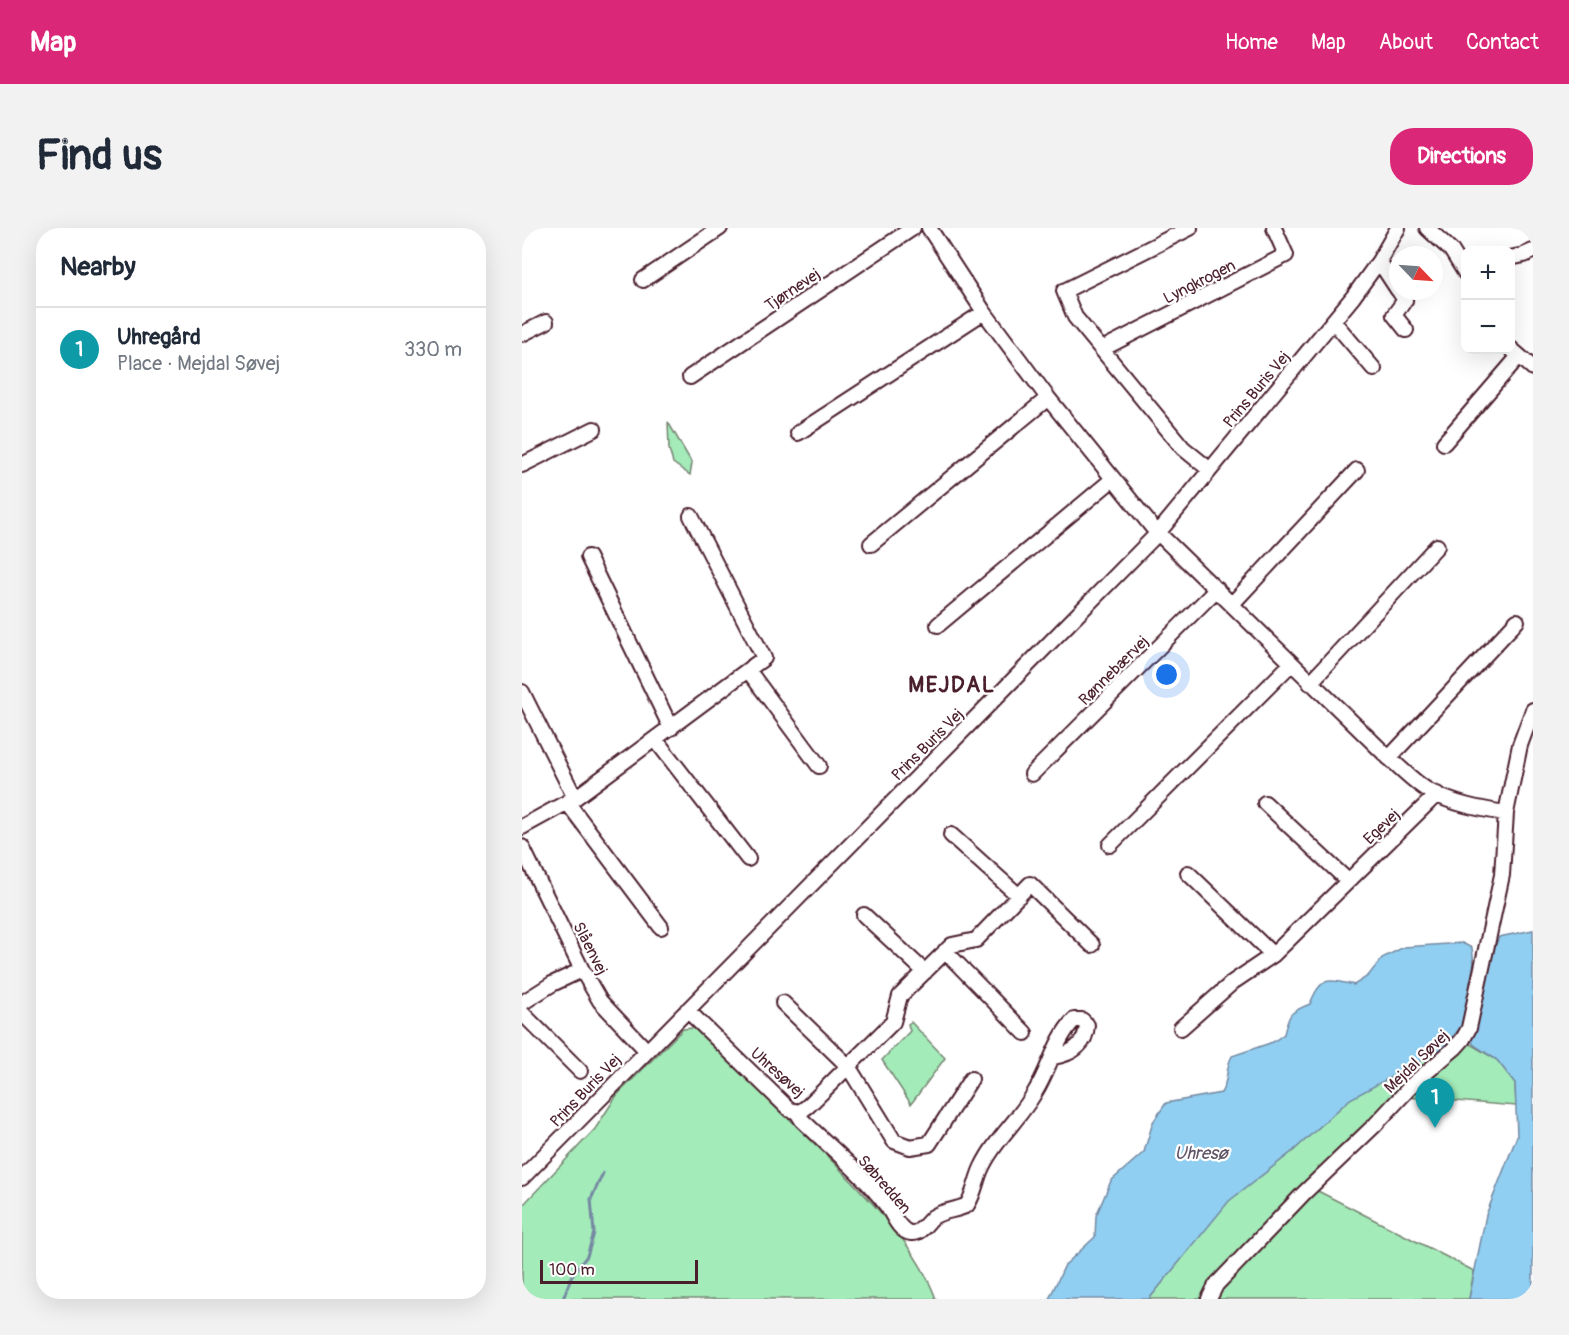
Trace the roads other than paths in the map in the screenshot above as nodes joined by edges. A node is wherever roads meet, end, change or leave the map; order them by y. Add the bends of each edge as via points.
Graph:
1 (720, 228) edge
2 (913, 228) edge
3 (929, 228) edge
4 (1190, 228) edge
5 (1274, 228) edge
6 (1398, 228) edge
7 (1427, 228) edge
8 (1533, 251) edge
9 (1515, 257) edge
10 (1378, 261) junction
11 (1461, 265) edge
12 (1389, 277) edge
13 (643, 280) dead end
14 (1405, 300) edge
15 (984, 312) junction
16 (1333, 321) junction
17 (546, 322) dead end
18 (1406, 330) dead end
19 (522, 334) edge
20 (1102, 349) junction
21 (1515, 352) edge
22 (1513, 354) edge
23 (1533, 368) edge
24 (1374, 369) dead end
25 (690, 376) dead end
26 (1048, 398) junction
27 (594, 429) dead end
28 (798, 433) dead end
29 (1444, 443) dead end
30 (522, 465) edge
31 (1357, 470) dead end
32 (1210, 471) junction
33 (1113, 479) junction
34 (691, 516) dead end
35 (1158, 533) junction
36 (871, 544) dead end
37 (1437, 546) dead end
38 (588, 558) dead end
39 (1217, 589) junction
40 (1232, 604) junction
41 (1516, 621) dead end
42 (938, 625) dead end
43 (1291, 664) junction
44 (748, 670) junction
45 (1310, 683) junction
46 (522, 692) edge
47 (1533, 710) edge
48 (671, 728) junction
49 (655, 740) junction
50 (1389, 758) junction
51 (819, 766) dead end
52 (1032, 774) dead end
53 (1437, 794) junction
54 (571, 800) junction
55 (1265, 803) dead end
56 (1506, 813) junction
57 (522, 827) edge
58 (951, 835) dead end
59 (1110, 845) dead end
60 (522, 848) edge
61 (748, 859) dead end
62 (1188, 873) dead end
63 (1348, 881) junction
64 (1019, 896) junction
65 (864, 915) dead end
66 (661, 927) dead end
67 (1092, 945) dead end
68 (945, 951) junction
69 (1273, 955) junction
70 (582, 970) junction
71 (925, 972) junction
72 (522, 1003) edge
73 (783, 1003) dead end
74 (687, 1010) junction
75 (522, 1013) edge
76 (1181, 1028) dead end
77 (1025, 1033) dead end
78 (647, 1051) junction
79 (1053, 1057) dead end
80 (848, 1066) junction
81 (580, 1071) dead end
82 (971, 1079) dead end
83 (797, 1112) junction
84 (522, 1178) edge
85 (1209, 1299) edge

1 - 13 street
2 - 25 street, Tjørnevej
3 - 15 street
4 - 20 street via 1064,291 1075,317
5 - 20 street, Lyngkrogen via 1286,255
6 - 10 street, Prins Buris Vej
7 - 11 street
8 - 9 street
10 - 12 street
10 - 16 street, Prins Buris Vej
14 - 18 street via 1394,315
15 - 26 street
15 - 28 street
16 - 24 street
16 - 32 street, Prins Buris Vej
17 - 19 street
20 - 32 street via 1183,448
21 - 23 street
22 - 29 street
26 - 33 street
26 - 36 street
27 - 30 street
31 - 40 street
32 - 35 street, Prins Buris Vej
33 - 35 street
33 - 42 street
34 - 44 street via 764,658
35 - 39 street
35 - 74 street, Prins Buris Vej
37 - 45 street
38 - 48 street
39 - 40 street
39 - 52 street, Rønnebærvej
40 - 43 street
41 - 50 street
43 - 45 street
43 - 59 street
44 - 48 street
44 - 51 street
45 - 50 street
46 - 54 street
47 - 56 street, Mejdal Søvej via 1520,745
48 - 49 street
49 - 54 street
49 - 61 street
50 - 53 street
53 - 56 street via 1478,809
53 - 63 street, Egevej
54 - 57 street
54 - 66 street
55 - 63 street
56 - 85 street, Mejdal Søvej via 1502,875 1463,1039 1304,1193 1216,1285
58 - 64 street
60 - 70 street, Slåenvej
62 - 69 street
63 - 69 street, Egevej
64 - 67 street via 1030,884
64 - 68 street, Uhresøvej via 976,940 951,945
65 - 71 street
68 - 71 street, Uhresøvej
68 - 77 street
69 - 76 street, Egevej via 1233,982
70 - 72 street
70 - 78 street, Slåenvej via 600,1001
71 - 80 street, Uhresøvej via 900,996 892,1022
73 - 80 street
74 - 78 street, Prins Buris Vej
74 - 83 street, Uhresøvej via 790,1110
75 - 81 street
78 - 84 street, Prins Buris Vej
79 - 83 street, Søbredden via 1036,1091 981,1168 967,1205 933,1217 917,1232 904,1230 874,1191
80 - 82 street via 894,1141 910,1147 929,1144
80 - 83 street, Uhresøvej

